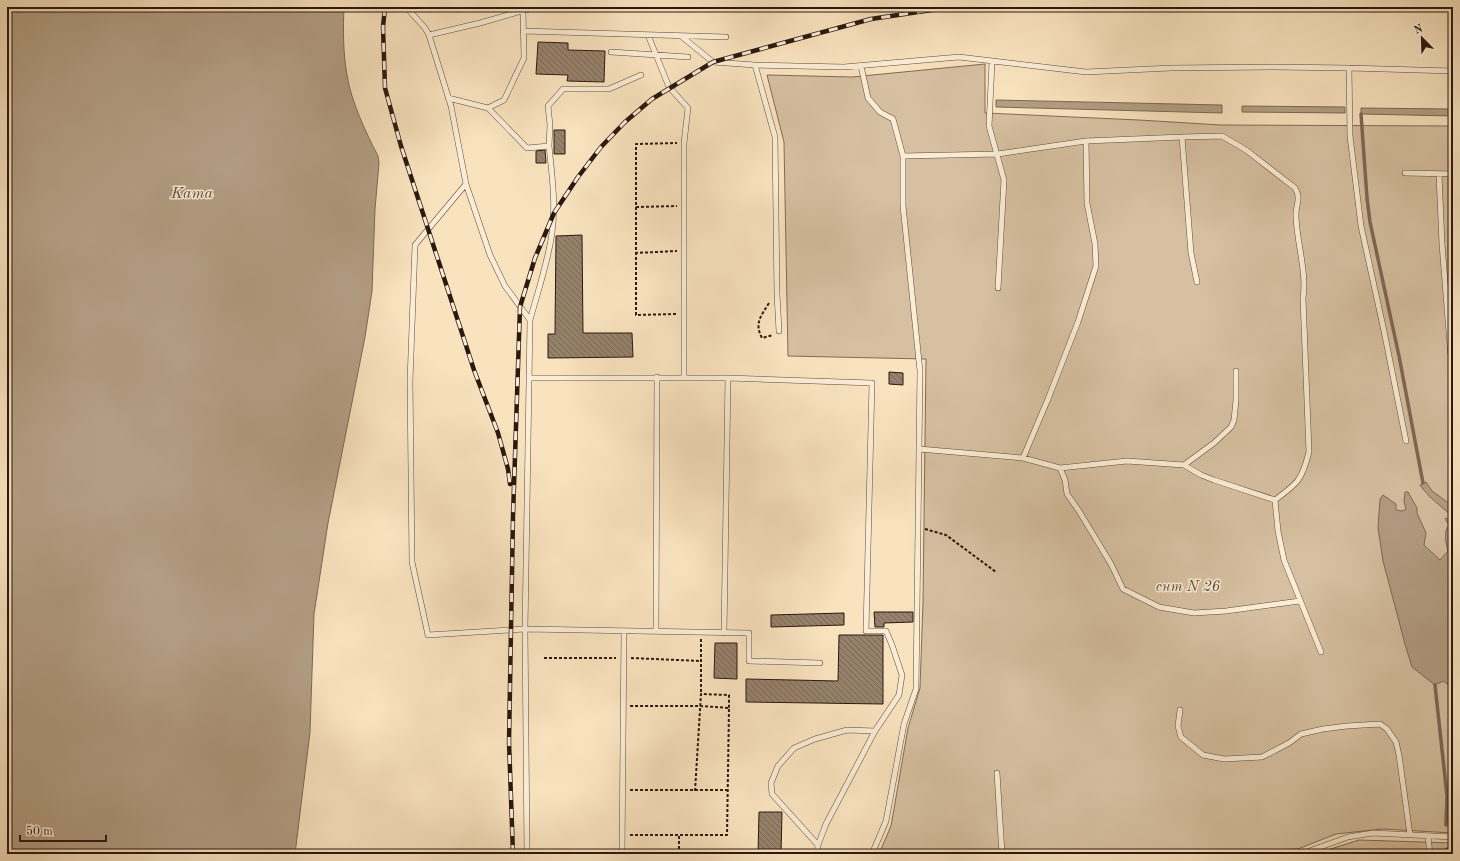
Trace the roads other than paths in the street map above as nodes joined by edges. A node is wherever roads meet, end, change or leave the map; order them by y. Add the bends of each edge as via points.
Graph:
1 (406, 7) edge
2 (536, 7) edge
3 (523, 11) junction
4 (523, 31) junction
5 (428, 35) junction
6 (648, 35) junction
7 (681, 36) junction
8 (726, 37) dead end
9 (611, 52) dead end
10 (656, 55) junction
11 (688, 57) dead end
12 (992, 62) junction
13 (755, 65) junction
14 (861, 66) junction
15 (1348, 68) junction
16 (1453, 71) edge
17 (641, 75) dead end
18 (448, 98) junction
19 (488, 108) junction
20 (1182, 137) junction
21 (1086, 140) junction
22 (549, 146) junction
23 (998, 154) junction
24 (903, 156) junction
25 (1404, 173) dead end
26 (1439, 174) junction
27 (1453, 174) edge
28 (466, 184) junction
29 (1197, 282) dead end
30 (998, 288) dead end
31 (530, 320) junction
32 (778, 331) road end
33 (1236, 372) dead end
34 (657, 377) junction
35 (684, 377) junction
36 (529, 378) junction
37 (728, 378) junction
38 (1453, 399) edge
39 (1406, 442) dead end
40 (919, 449) junction
41 (1023, 458) junction
42 (1184, 465) junction
43 (1060, 468) junction
44 (1275, 500) junction
45 (1300, 601) junction
46 (525, 629) junction
47 (624, 631) junction
48 (656, 631) junction
49 (724, 633) junction
50 (1321, 652) dead end
51 (820, 663) dead end
52 (1180, 710) dead end
53 (875, 731) junction
54 (997, 773) dead end
55 (1410, 835) junction
56 (1428, 837) junction
57 (1453, 837) edge
58 (818, 845) junction
59 (527, 854) edge
60 (622, 854) edge
61 (817, 854) edge
62 (872, 854) edge
63 (1002, 854) edge
64 (1301, 854) edge
65 (1430, 854) edge

1 - 5 lane via 426,28
2 - 3 lane
3 - 4 lane
3 - 5 lane
4 - 6 lane
4 - 19 lane via 524,58 504,100
5 - 18 lane
6 - 7 lane
6 - 10 lane
7 - 8 lane
7 - 13 lane via 713,62
9 - 10 lane
10 - 11 lane
10 - 35 lane via 669,87 688,108 684,143
12 - 14 lane via 959,57
12 - 15 lane via 1086,72 1172,68
12 - 23 lane via 989,126
13 - 14 lane
13 - 32 lane via 775,137
14 - 24 lane via 868,98 880,112 892,119
15 - 16 lane
15 - 39 lane via 1350,136 1361,226
17 - 22 lane via 609,89 563,89 548,106
18 - 19 lane
18 - 28 lane
19 - 22 lane via 527,148
20 - 21 lane
20 - 29 lane via 1191,253
20 - 44 lane via 1222,136 1246,150 1295,188 1299,194 1296,220 1305,287 1303,298 1309,452 1304,473 1294,487
21 - 23 lane
21 - 41 lane via 1087,203 1095,244 1096,266 1078,322
22 - 31 lane via 553,182 552,232
23 - 24 lane
23 - 30 lane via 1004,180
24 - 40 lane via 903,206 920,371
25 - 26 lane
26 - 27 lane
26 - 38 lane
28 - 31 lane via 490,255 505,286
28 - 46 lane via 415,245 410,381 412,562 428,635
31 - 36 lane
33 - 42 lane via 1236,400 1231,427
34 - 35 lane
34 - 36 lane
34 - 48 lane
35 - 37 lane
36 - 46 lane
37 - 49 lane
37 - 53 lane via 872,383 866,631 886,631 902,675 898,695
40 - 41 lane
40 - 62 lane via 916,689 904,724 886,821
41 - 43 lane
42 - 43 lane via 1127,461
42 - 44 lane via 1201,475
43 - 45 lane via 1067,494 1111,564 1123,589 1159,607 1194,613
44 - 45 lane via 1284,560
45 - 50 lane
46 - 47 lane
46 - 59 lane
47 - 48 lane
47 - 60 lane
48 - 49 lane
49 - 51 lane via 749,633 749,661
52 - 55 lane via 1178,726 1181,737 1203,755 1224,759 1262,757 1289,743 1300,734 1347,726 1380,724 1387,729 1398,749
53 - 58 lane via 826,824
53 - 58 lane via 846,730 815,739 794,748 778,766 771,783 772,794
54 - 63 lane
55 - 56 lane
55 - 64 lane via 1373,833 1348,837
56 - 57 lane
56 - 65 lane
58 - 61 lane

